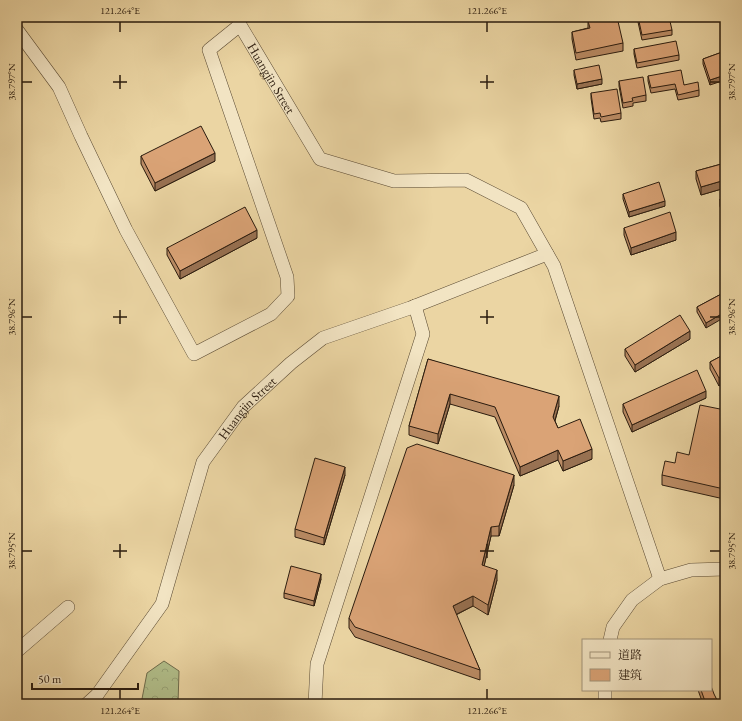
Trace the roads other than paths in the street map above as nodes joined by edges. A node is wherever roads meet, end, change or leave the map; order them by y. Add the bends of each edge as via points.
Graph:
1 (239, 21) edge
2 (17, 30) edge
3 (547, 254) junction
4 (415, 306) junction
5 (725, 569) edge
6 (660, 579) junction
7 (68, 607) dead end
8 (610, 639) edge
9 (17, 650) edge
10 (605, 691) edge
11 (87, 704) edge
12 (316, 704) edge
13 (606, 704) edge

1 - 2 street via 208,50 287,277 288,296 271,314 194,354 126,230 59,87
1 - 3 street, Huangjin Street via 320,159 394,181 466,180 521,208
3 - 4 street, Huangjin Street
3 - 6 street via 554,266
4 - 11 street, Huangjin Street via 323,338 290,363 243,407 203,462 162,604 97,695
4 - 12 street via 423,334 317,664
5 - 6 street via 691,570
6 - 8 street via 632,600 613,627
7 - 9 street
10 - 13 street

